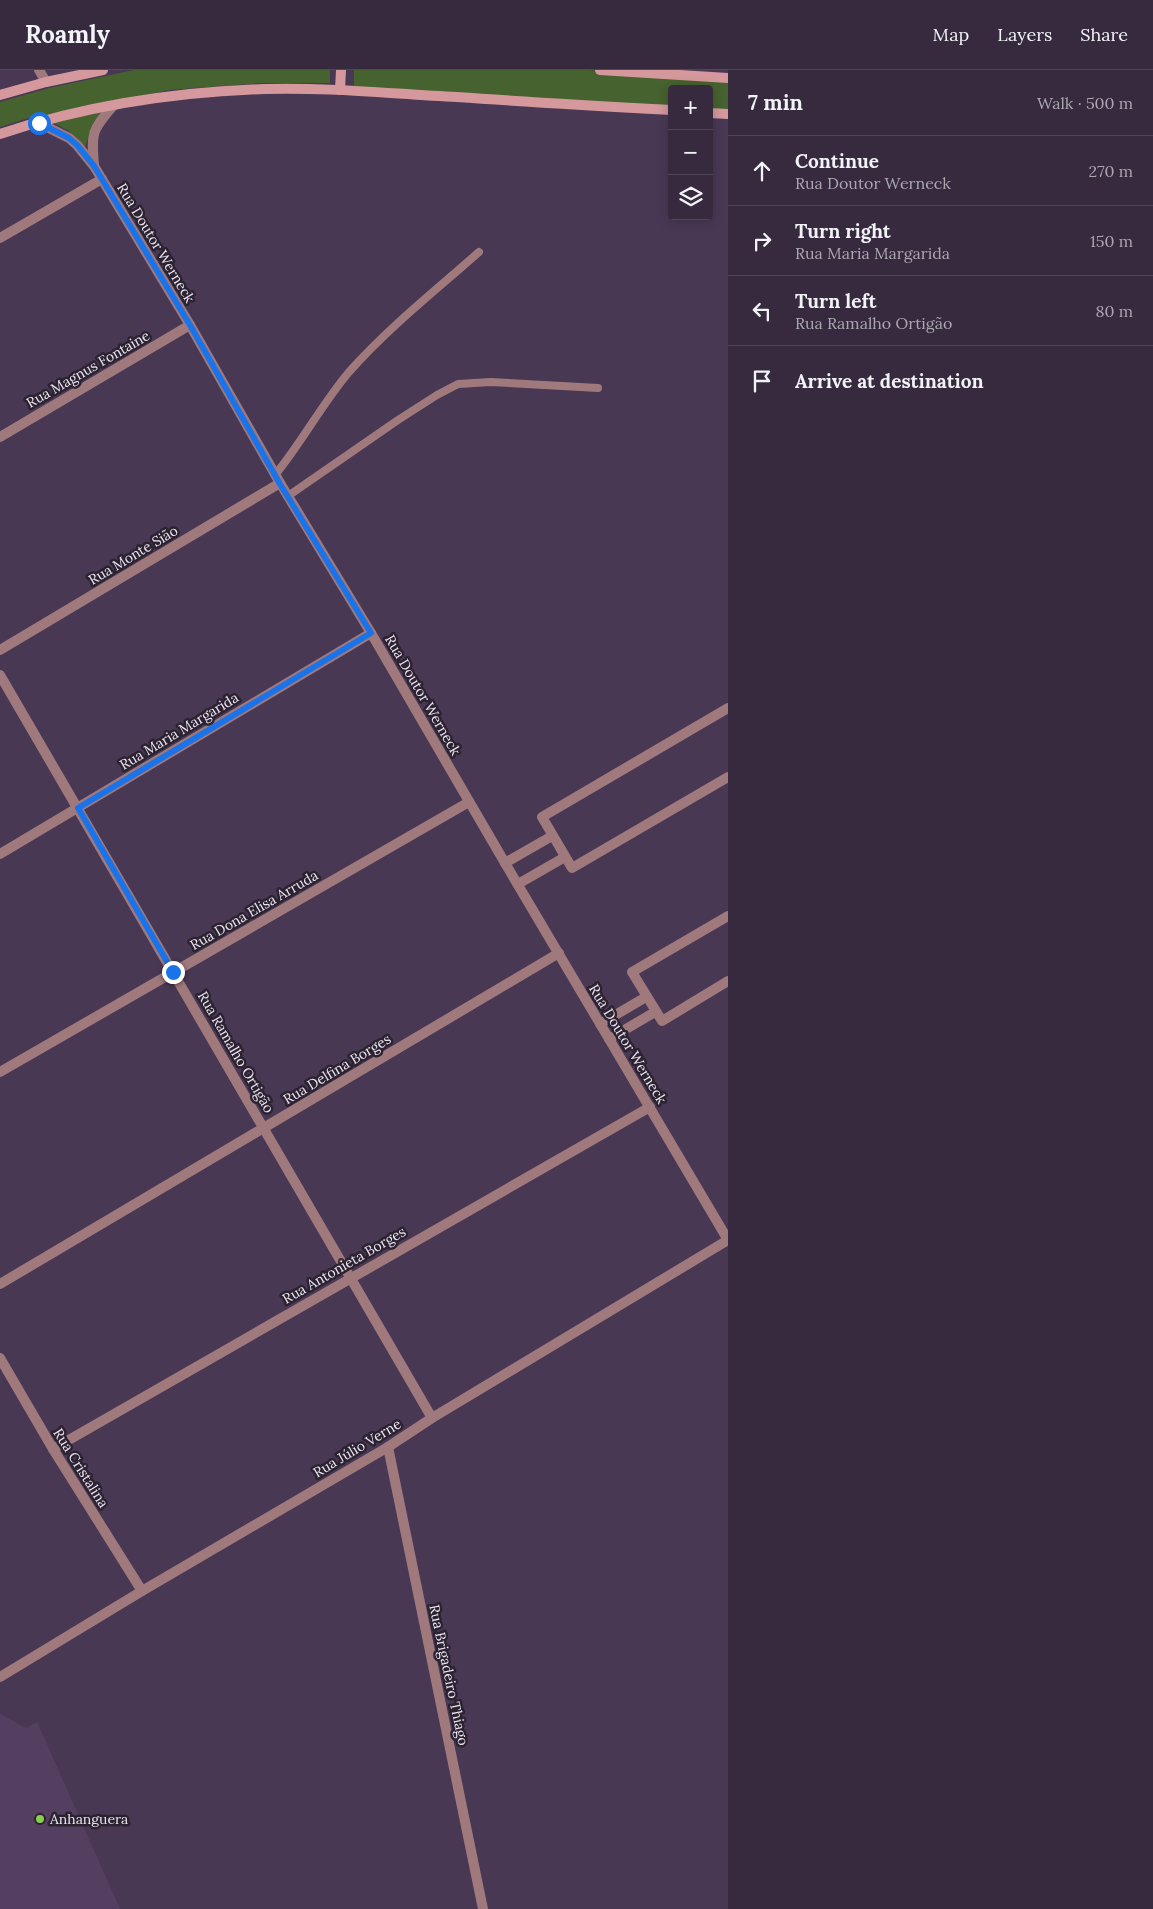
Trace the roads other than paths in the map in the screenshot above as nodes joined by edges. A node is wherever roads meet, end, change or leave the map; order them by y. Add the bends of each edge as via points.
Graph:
1 (39, 70) edge
2 (103, 70) edge
3 (341, 70) edge
4 (600, 70) edge
5 (728, 78) edge
6 (46, 82) junction
7 (340, 90) junction
8 (0, 95) edge
9 (113, 106) junction
10 (668, 110) edge
11 (713, 113) edge
12 (728, 114) edge
13 (39, 123) junction
14 (0, 134) edge
15 (94, 166) junction
16 (102, 180) junction
17 (0, 238) edge
18 (479, 252) dead end
19 (190, 325) junction
20 (598, 388) dead end
21 (0, 437) edge
22 (278, 479) junction
23 (288, 496) junction
24 (371, 633) junction
25 (0, 650) edge
26 (0, 675) edge
27 (728, 708) edge
28 (728, 777) edge
29 (469, 802) junction
30 (78, 808) junction
31 (552, 836) junction
32 (0, 854) edge
33 (565, 857) junction
34 (505, 863) junction
35 (518, 884) junction
36 (728, 916) edge
37 (559, 954) junction
38 (173, 972) junction
39 (728, 981) edge
40 (646, 997) junction
41 (655, 1012) junction
42 (600, 1024) junction
43 (609, 1039) junction
44 (0, 1072) edge
45 (650, 1107) junction
46 (264, 1128) junction
47 (728, 1240) edge
48 (350, 1277) junction
49 (0, 1284) edge
50 (0, 1358) edge
51 (432, 1418) junction
52 (388, 1446) junction
53 (53, 1449) junction
54 (142, 1591) junction
55 (0, 1677) edge
56 (483, 1909) edge

1 - 6 street
2 - 6 main road
3 - 7 main road
4 - 5 main road
6 - 8 main road
7 - 9 main road via 264,89 169,97
7 - 10 main road
9 - 13 main road
9 - 15 street, Rua Doutor Werneck via 96,125 92,143
11 - 12 main road
13 - 14 main road
13 - 15 street, Rua Doutor Werneck via 69,138
15 - 16 street, Rua Doutor Werneck
16 - 17 street
16 - 19 street, Rua Doutor Werneck
18 - 22 lane via 365,354 294,451
19 - 21 street, Rua Magnus Fontaine
19 - 22 street, Rua Doutor Werneck
20 - 23 lane via 491,382 458,384 398,420
22 - 23 street, Rua Doutor Werneck
22 - 25 street, Rua Monte Sião
23 - 24 street, Rua Doutor Werneck
24 - 29 street, Rua Doutor Werneck
24 - 30 street, Rua Maria Margarida
26 - 30 street, Rua Ramalho Ortigão
27 - 31 street via 542,817
28 - 33 street via 572,868
29 - 34 street, Rua Doutor Werneck
29 - 38 street, Rua Dona Elisa Arruda
30 - 32 street, Rua Maria Margarida
30 - 38 street, Rua Ramalho Ortigão
31 - 33 street
31 - 34 street
33 - 35 street
34 - 35 street, Rua Doutor Werneck
35 - 37 street, Rua Doutor Werneck
36 - 40 street via 632,972
37 - 42 street, Rua Doutor Werneck
37 - 46 street, Rua Delfina Borges
38 - 44 street, Rua Dona Elisa Arruda
38 - 46 street, Rua Ramalho Ortigão
39 - 41 street via 662,1021
40 - 41 street
40 - 42 street
41 - 43 street
42 - 43 street, Rua Doutor Werneck
43 - 45 street, Rua Doutor Werneck
45 - 47 street, Rua Doutor Werneck
45 - 48 street, Rua Antonieta Borges
46 - 48 street, Rua Ramalho Ortigão
46 - 49 street, Rua Delfina Borges
47 - 51 street, Rua Júlio Verne
48 - 51 street, Rua Ramalho Ortigão
48 - 53 street, Rua Antonieta Borges
50 - 53 street, Rua Cristalina
51 - 52 street, Rua Júlio Verne
52 - 54 street, Rua Júlio Verne
52 - 56 street, Rua Brigadeiro Thiago
53 - 54 street, Rua Cristalina
54 - 55 street, Rua Júlio Verne

